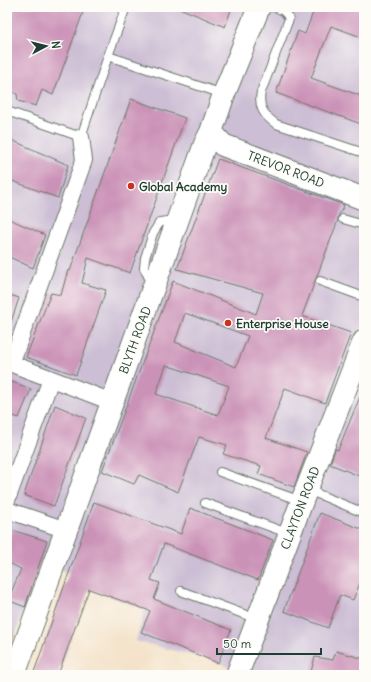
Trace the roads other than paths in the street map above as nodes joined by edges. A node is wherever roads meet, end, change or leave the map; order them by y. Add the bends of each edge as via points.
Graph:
1 (126, 7) edge
2 (259, 7) edge
3 (274, 7) edge
4 (108, 56) junction
5 (224, 94) junction
6 (7, 111) edge
7 (211, 132) junction
8 (81, 137) junction
9 (364, 154) edge
10 (364, 199) edge
11 (343, 219) dead end
12 (364, 225) edge
13 (320, 281) dead end
14 (364, 297) edge
15 (364, 341) edge
16 (9, 363) edge
17 (51, 379) junction
18 (112, 402) junction
19 (220, 472) dead end
20 (304, 496) junction
21 (7, 500) edge
22 (205, 503) dead end
23 (7, 510) edge
24 (364, 514) edge
25 (66, 530) junction
26 (290, 534) junction
27 (181, 591) dead end
28 (258, 619) junction
29 (14, 675) edge
30 (237, 675) edge

1 - 4 lane
2 - 5 street, BLYTH ROAD
3 - 9 lane via 283,10 289,19 262,92 260,100 263,112 276,124
4 - 5 lane
4 - 8 lane
5 - 7 street, BLYTH ROAD
6 - 8 lane
7 - 10 street, TREVOR ROAD via 223,145
7 - 18 street, BLYTH ROAD via 204,144
8 - 16 street via 84,160
11 - 12 lane
13 - 14 lane
15 - 20 street, CLAYTON ROAD
16 - 17 street
17 - 18 street
17 - 21 street
18 - 25 street, BLYTH ROAD
19 - 20 lane
20 - 24 lane
20 - 26 street, CLAYTON ROAD
22 - 26 lane
23 - 25 street
25 - 29 street, BLYTH ROAD
26 - 28 street, CLAYTON ROAD
27 - 28 lane
28 - 30 street, CLAYTON ROAD

